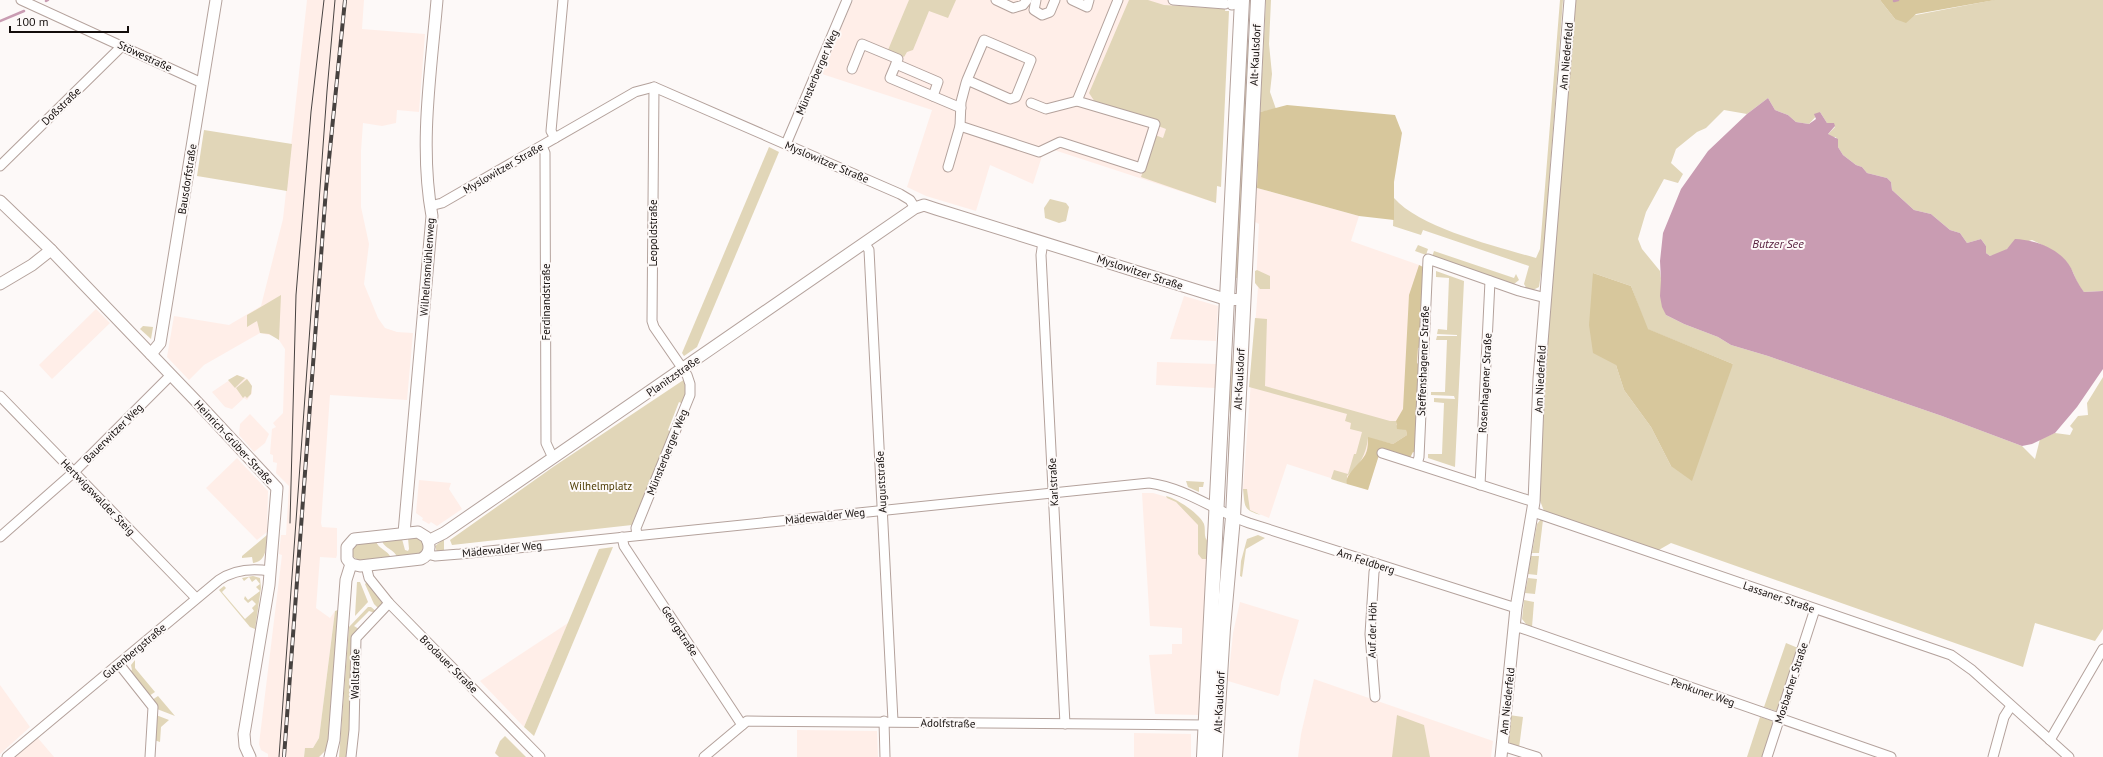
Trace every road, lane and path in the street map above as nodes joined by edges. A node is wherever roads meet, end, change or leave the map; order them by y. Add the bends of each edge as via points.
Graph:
1 (21, 0) edge
2 (216, 0) edge
3 (437, 0) edge
4 (563, 0) edge
5 (848, 0) edge
6 (996, 0) edge
7 (1027, 0) edge
8 (1036, 0) edge
9 (1055, 0) edge
10 (1072, 0) edge
11 (1089, 0) edge
12 (1118, 0) edge
13 (1173, 0) edge
14 (1258, 0) edge
15 (1570, 0) edge
16 (1233, 2) edge
17 (122, 46) junction
18 (896, 64) junction
19 (852, 69) dead end
20 (967, 80) junction
21 (202, 83) junction
22 (654, 87) junction
23 (933, 96) junction
24 (1016, 97) junction
25 (1077, 101) junction
26 (960, 108) junction
27 (960, 126) junction
28 (555, 138) junction
29 (786, 144) junction
30 (542, 146) junction
31 (0, 166) edge
32 (948, 166) dead end
33 (0, 201) edge
34 (430, 206) junction
35 (915, 208) junction
36 (1043, 242) junction
37 (865, 244) junction
38 (51, 250) junction
39 (1490, 281) junction
40 (0, 284) edge
41 (1546, 298) junction
42 (1243, 299) junction
43 (1228, 300) junction
44 (151, 354) junction
45 (683, 369) junction
46 (172, 375) junction
47 (0, 396) edge
48 (1382, 453) dead end
49 (553, 458) junction
50 (1417, 464) junction
51 (74, 472) junction
52 (1480, 485) junction
53 (1054, 492) junction
54 (1534, 507) junction
55 (882, 510) junction
56 (1217, 510) junction
57 (1233, 517) junction
58 (404, 533) junction
59 (637, 535) junction
60 (0, 537) edge
61 (622, 537) junction
62 (428, 541) junction
63 (427, 554) junction
64 (351, 564) junction
65 (1377, 564) junction
66 (366, 566) junction
67 (270, 571) junction
68 (196, 598) junction
69 (389, 603) junction
70 (1516, 608) junction
71 (1816, 610) junction
72 (1514, 628) junction
73 (2103, 650) edge
74 (119, 664) junction
75 (1375, 697) dead end
76 (2011, 706) junction
77 (1780, 719) junction
78 (889, 721) junction
79 (1065, 724) junction
80 (742, 725) junction
81 (1206, 725) junction
82 (2050, 740) junction
83 (1501, 751) edge
84 (7, 757) edge
85 (150, 757) edge
86 (250, 757) edge
87 (330, 757) edge
88 (351, 757) edge
89 (540, 757) edge
90 (704, 757) edge
91 (885, 757) edge
92 (1204, 757) edge
93 (1216, 757) edge
94 (1538, 757) edge
95 (1767, 757) edge
96 (1892, 757) edge
97 (1993, 757) edge
98 (2069, 757) edge

1 - 17 street, Stöwestraße
2 - 21 street, Bausdorfstraße
3 - 34 street, Wilhelmsmühlenweg via 426,130
4 - 28 street via 551,131
5 - 29 street, Münsterberger Weg
6 - 7 street via 1018,8
8 - 9 street via 1034,10 1042,15 1050,12
10 - 11 street via 1087,7
12 - 25 street
13 - 16 street
14 - 42 main road, Alt-Kaulsdorf
15 - 41 street, Am Niederfeld
16 - 43 main road, Alt-Kaulsdorf
17 - 21 street, Stöwestraße
17 - 31 street, Doßstraße
18 - 19 street via 898,59 862,44
18 - 23 street via 938,82
18 - 23 street via 890,78
20 - 24 street via 1010,99
20 - 24 street via 984,40 1031,60
20 - 26 street
21 - 44 street, Bausdorfstraße via 160,343
22 - 28 street, Myslowitzer Straße via 635,92
22 - 29 street, Myslowitzer Straße
22 - 45 street, Leopoldstraße via 652,321
23 - 26 street
24 - 25 street via 1046,109
25 - 27 street via 1155,124 1141,168 1060,142 1039,152 1027,150
26 - 27 street
27 - 32 street
28 - 30 street, Myslowitzer Straße
29 - 35 street, Myslowitzer Straße via 907,197
30 - 34 street, Myslowitzer Straße via 442,203
30 - 49 street, Ferdinandstraße via 545,153 546,443
33 - 38 street, Heinrich-Grüber-Straße
34 - 58 street, Wilhelmsmühlenweg via 432,216
35 - 36 street, Myslowitzer Straße via 924,206
35 - 37 street, Planitzstraße
36 - 43 street, Myslowitzer Straße
36 - 53 street, Karlstraße via 1041,255
37 - 45 street, Planitzstraße
37 - 55 street, Auguststraße via 869,250
38 - 40 street
38 - 44 street, Heinrich-Grüber-Straße
39 - 41 street
39 - 50 street, Steffenshagener Straße via 1428,259
39 - 52 street, Rosenhagener Straße
41 - 54 street, Am Niederfeld via 1539,379
42 - 43 street, Myslowitzer Straße
42 - 57 main road, Alt-Kaulsdorf
43 - 56 main road, Alt-Kaulsdorf
44 - 46 street, Heinrich-Grüber-Straße
45 - 49 street, Planitzstraße
45 - 59 street, Münsterberger Weg via 690,384 690,395 636,528
46 - 51 street, Bauerwitzer Weg
46 - 67 street, Heinrich-Grüber-Straße via 277,488
47 - 51 street, Hertwigswalder Steig
48 - 50 street
49 - 62 street, Planitzstraße via 435,539
50 - 52 street
51 - 60 street, Bauerwitzer Weg
51 - 68 street, Hertwigswalder Steig
52 - 54 street
53 - 55 street, Mädewalder Weg
53 - 56 street, Mädewalder Weg via 1149,483 1181,490
53 - 79 street, Karlstraße
54 - 70 street, Am Niederfeld
54 - 71 street, Lassaner Straße
55 - 59 street, Mädewalder Weg
55 - 78 street, Auguststraße
56 - 57 street, Am Feldberg
56 - 81 main road, Alt-Kaulsdorf
57 - 65 street, Am Feldberg
57 - 93 main road, Alt-Kaulsdorf
58 - 62 street via 418,532
58 - 64 street via 354,539 346,551
59 - 61 street, Mädewalder Weg
61 - 63 street, Mädewalder Weg via 460,554
61 - 80 street, Georgstraße via 624,546
62 - 63 street
63 - 66 street via 420,559
64 - 66 street
64 - 87 street via 346,580 334,740
65 - 70 street, Am Feldberg
65 - 75 street, Auf der Höh via 1374,572 1370,634
66 - 69 street, Brodauer Straße via 369,578
67 - 68 street, Gutenbergstraße via 253,569 232,573
67 - 86 street, Heinrich-Grüber-Straße via 244,734 245,746
68 - 74 street, Gutenbergstraße
69 - 88 street, Wallstraße via 356,638
69 - 89 street, Brodauer Straße
70 - 72 street, Am Niederfeld
71 - 76 street, Lassaner Straße via 1951,656 1963,662
71 - 77 street, Mosbacher Straße
72 - 77 street, Penkuner Weg via 1528,630
72 - 83 street, Am Niederfeld
73 - 82 street
74 - 84 street, Gutenbergstraße
74 - 85 street via 153,706
76 - 82 street, Lassaner Straße
76 - 97 street via 2004,717
77 - 95 street, Mosbacher Straße
77 - 96 street, Penkuner Weg
78 - 79 street, Adolfstraße
78 - 80 street, Adolfstraße via 747,720
78 - 91 street, Auguststraße
79 - 81 street, Adolfstraße
80 - 90 street, Adolfstraße
81 - 92 main road, Alt-Kaulsdorf
82 - 98 street, Lassaner Straße
83 - 94 street

